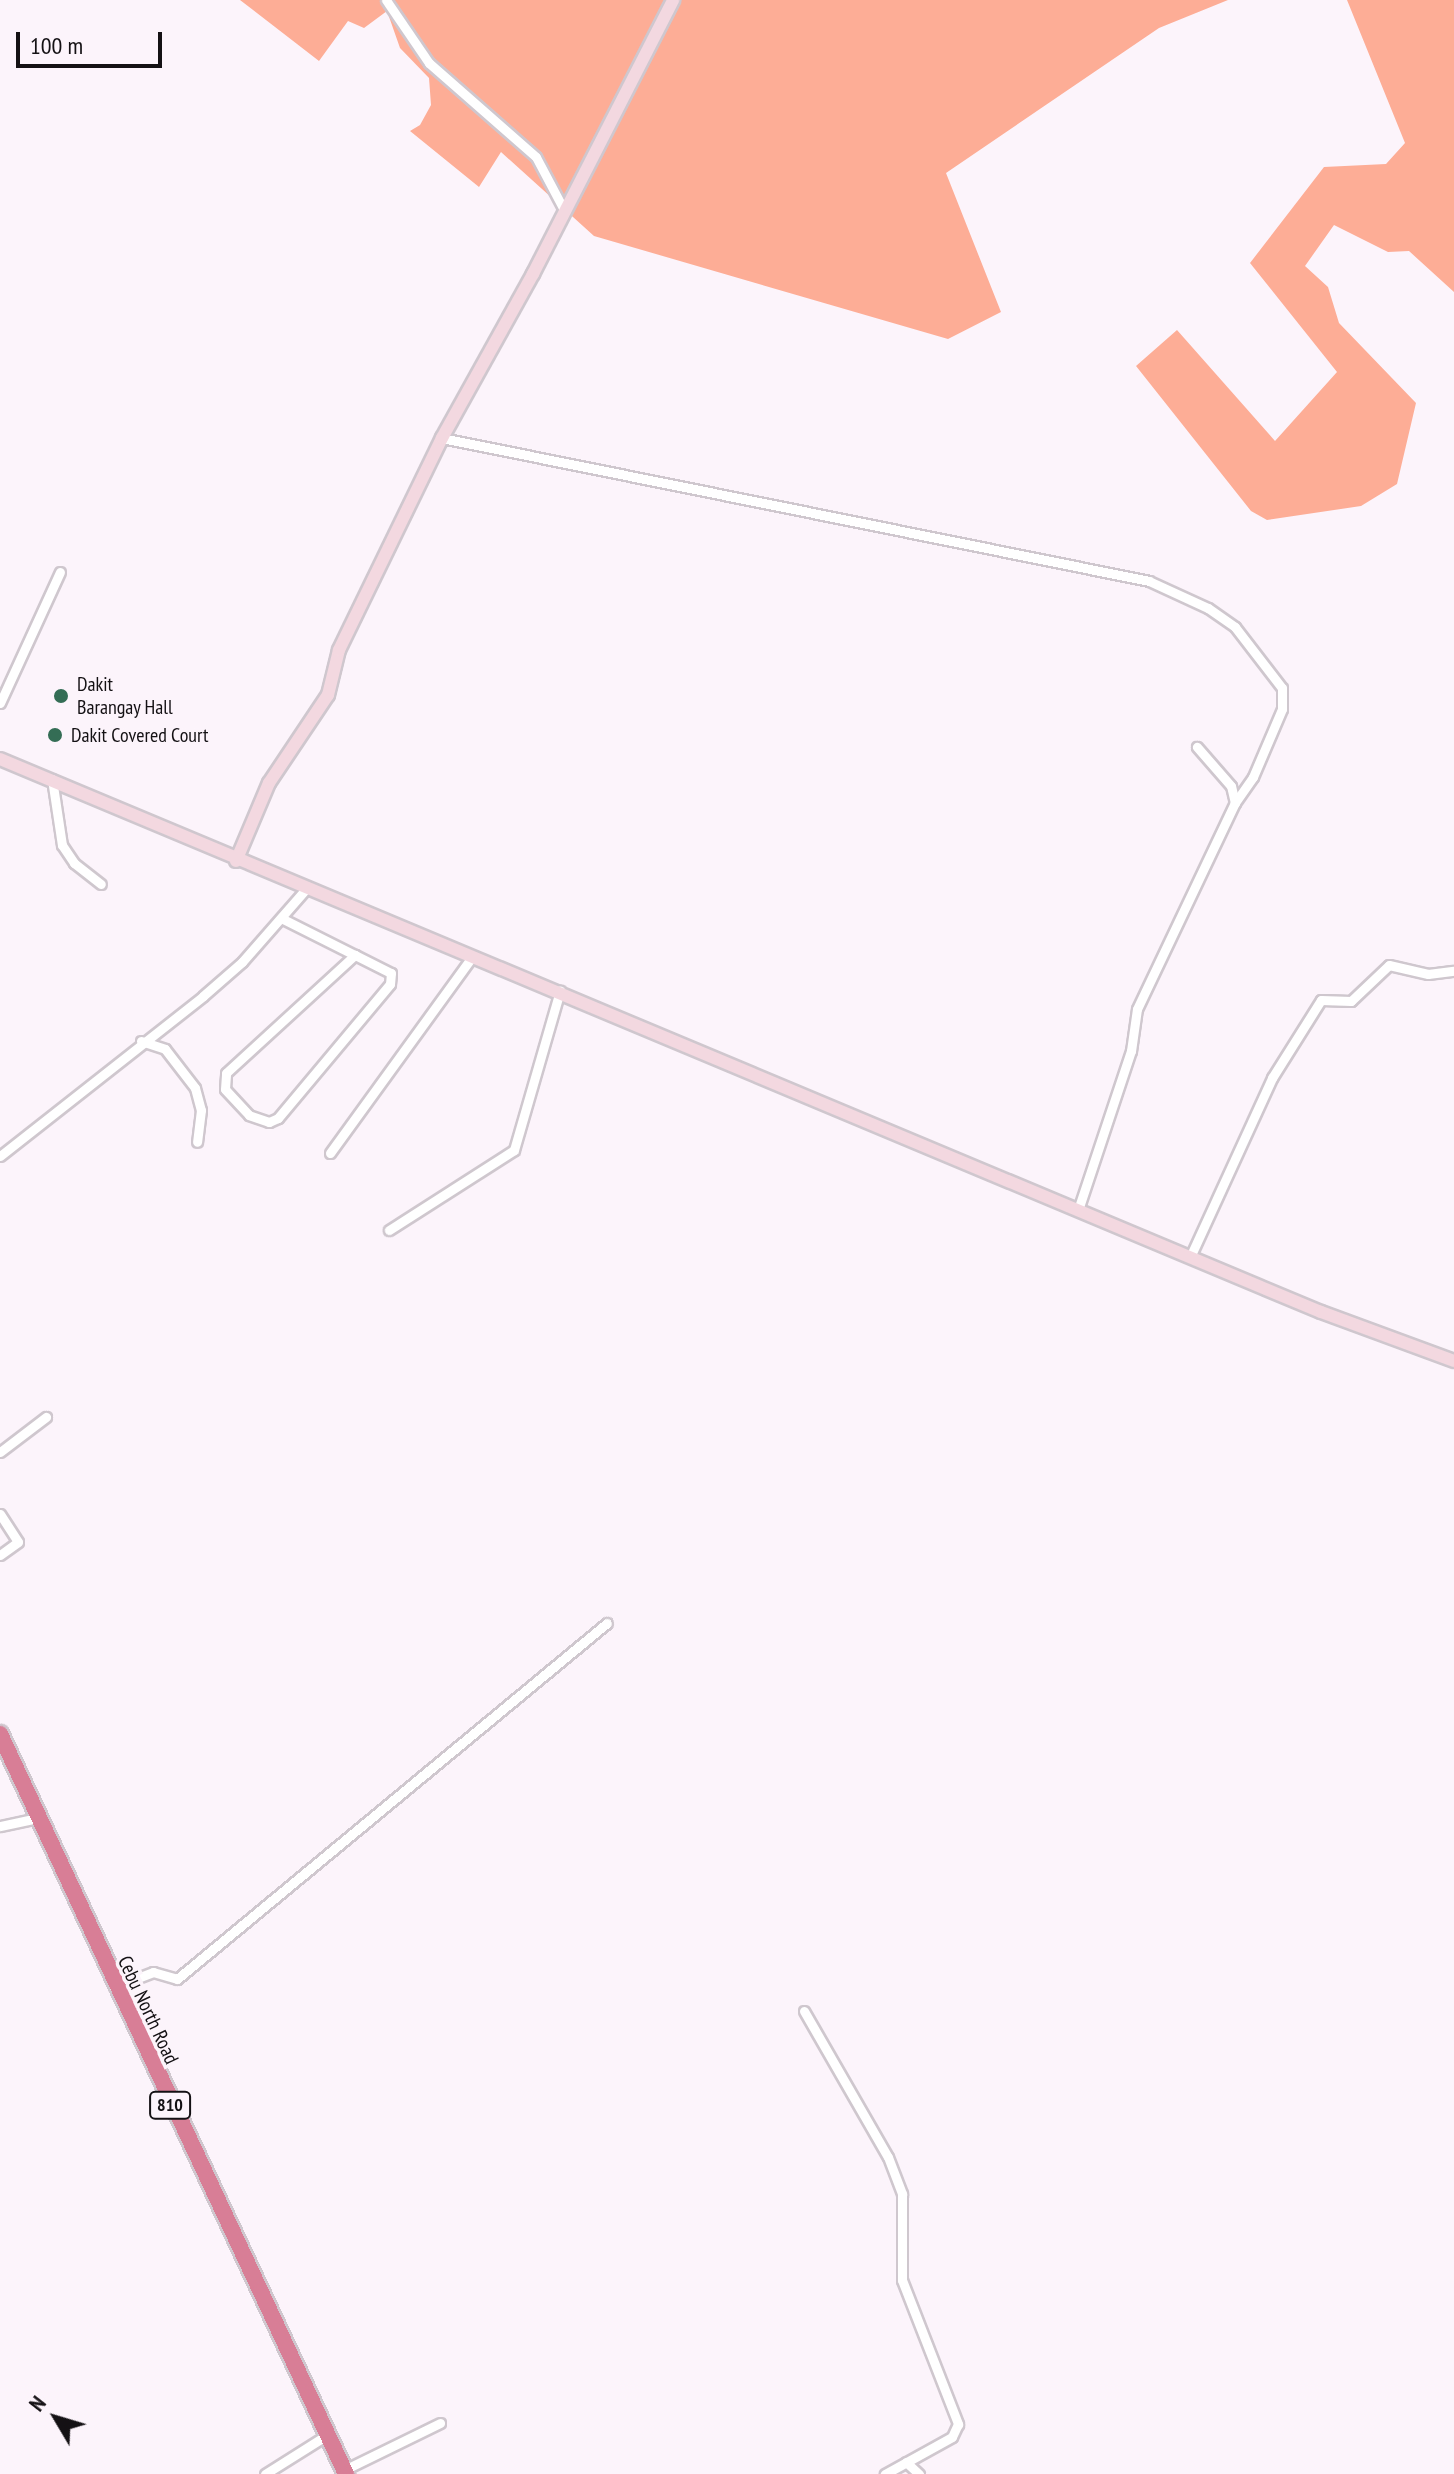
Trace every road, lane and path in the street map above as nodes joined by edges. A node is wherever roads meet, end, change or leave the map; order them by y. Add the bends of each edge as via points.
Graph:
1 (386, 0) edge
2 (673, 0) edge
3 (563, 208) junction
4 (442, 438) junction
5 (60, 572) dead end
6 (0, 703) edge
7 (1197, 747) dead end
8 (0, 759) edge
9 (52, 779) junction
10 (1235, 803) junction
11 (236, 861) junction
12 (101, 884) dead end
13 (306, 889) junction
14 (281, 918) junction
15 (355, 955) junction
16 (471, 958) junction
17 (1454, 971) edge
18 (560, 991) junction
19 (141, 1041) junction
20 (197, 1142) dead end
21 (330, 1153) dead end
22 (0, 1156) edge
23 (1078, 1210) junction
24 (389, 1230) dead end
25 (1191, 1255) junction
26 (1454, 1361) edge
27 (46, 1417) dead end
28 (0, 1452) edge
29 (0, 1514) edge
30 (0, 1555) edge
31 (607, 1623) dead end
32 (0, 1734) edge
33 (39, 1818) junction
34 (0, 1826) edge
35 (114, 1987) junction
36 (804, 2011) dead end
37 (440, 2423) dead end
38 (327, 2435) junction
39 (906, 2462) junction
40 (345, 2472) edge
41 (265, 2474) edge
42 (885, 2474) edge
43 (919, 2474) edge

1 - 3 street via 429,63 536,157
2 - 3 main road
3 - 4 main road via 533,274
4 - 10 street via 1135,578 1208,608 1235,627 1282,688 1282,709 1253,777
4 - 11 main road via 339,650 328,695 269,783
5 - 6 street
7 - 10 street via 1231,786
8 - 9 main road
9 - 11 main road
9 - 12 street via 62,845 74,863
10 - 23 street via 1137,1009 1131,1051
11 - 13 main road
13 - 14 street
13 - 16 main road
14 - 15 street
14 - 19 street via 203,996
15 - 15 street via 226,1073 225,1089 249,1115 269,1122 278,1118 390,984 391,973
16 - 18 main road
16 - 21 street
17 - 25 street via 1428,974 1389,965 1351,1001 1321,1000 1272,1078
18 - 23 main road
18 - 24 street via 514,1150
19 - 20 street via 165,1049 195,1088 201,1110
19 - 22 street
23 - 25 main road
25 - 26 main road via 1321,1312
27 - 28 street
29 - 30 street via 18,1542
31 - 35 street via 177,1979 153,1972
32 - 33 highway, Cebu North Road / 810
33 - 34 street
33 - 35 highway, Cebu North Road / 810
35 - 38 highway, Cebu North Road / 810
36 - 39 street via 855,2090 888,2157 902,2194 902,2280 955,2409 958,2424 952,2437
37 - 40 street
38 - 40 highway, Cebu North Road / 810
38 - 41 street
39 - 42 street
39 - 43 street

